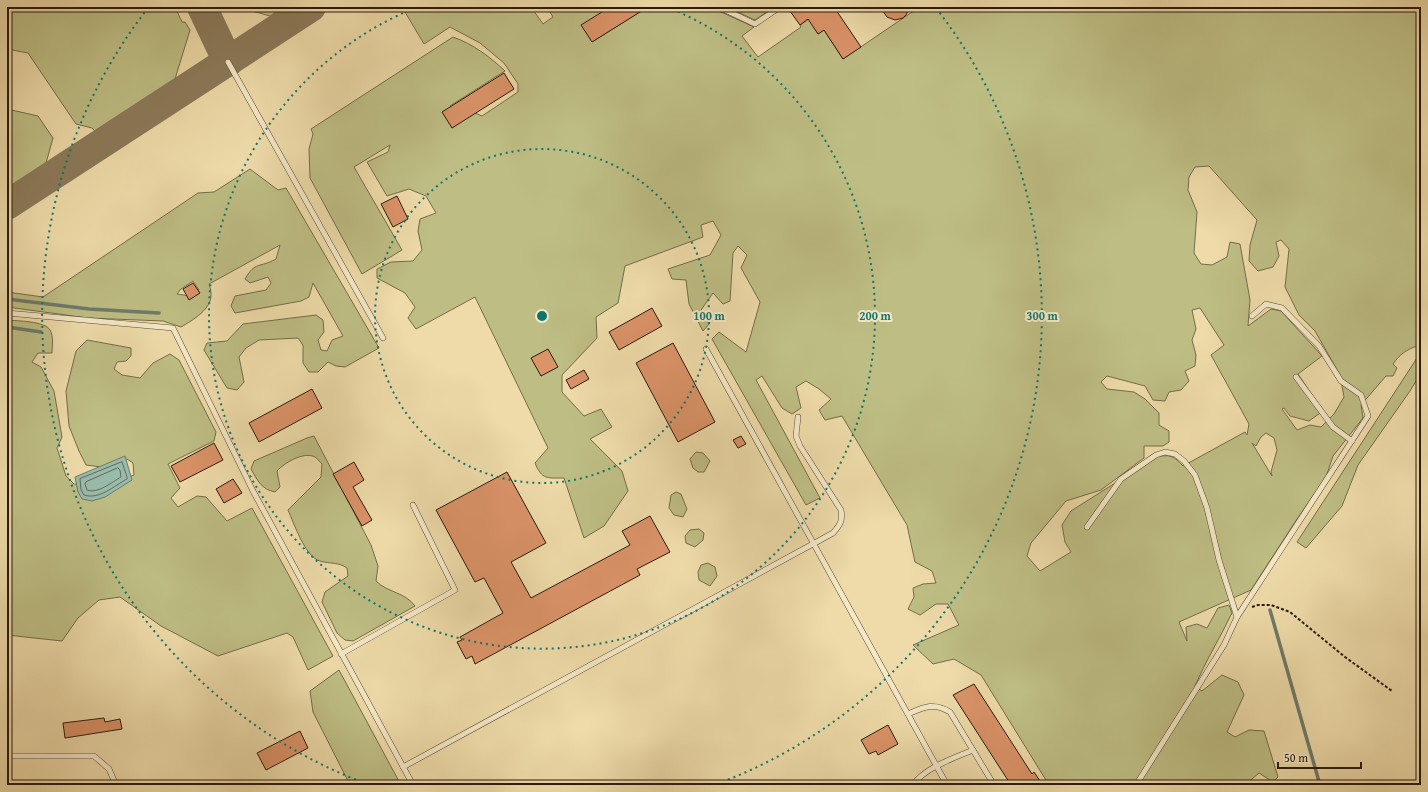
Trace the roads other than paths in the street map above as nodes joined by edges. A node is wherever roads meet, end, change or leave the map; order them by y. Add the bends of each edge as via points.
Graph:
1 (718, 7) edge
2 (780, 7) edge
3 (228, 62) dead end
4 (7, 313) edge
5 (1252, 316) dead end
6 (383, 338) dead end
7 (706, 349) dead end
8 (1296, 377) dead end
9 (798, 418) dead end
10 (1352, 441) junction
11 (413, 505) dead end
12 (1087, 527) dead end
13 (814, 543) junction
14 (1237, 617) junction
15 (341, 654) junction
16 (908, 714) junction
17 (973, 750) junction
18 (7, 756) edge
19 (937, 766) junction
20 (403, 767) junction
21 (116, 785) edge
22 (412, 785) edge
23 (913, 785) edge
24 (947, 785) edge
25 (994, 785) edge
26 (1136, 785) edge

1 - 2 lane via 755,24
3 - 6 lane
4 - 15 lane via 173,328 253,491
5 - 10 lane via 1266,304 1282,308 1319,346 1341,381 1361,395 1368,416
7 - 13 lane
8 - 10 lane via 1333,427
9 - 13 lane via 796,436 800,446 841,510 839,526 833,533
10 - 14 lane
11 - 15 lane via 455,590
12 - 14 lane via 1121,479 1156,455 1166,452 1175,454 1195,475 1207,508 1219,560
13 - 16 lane
13 - 20 lane
14 - 26 lane via 1224,645
15 - 20 lane
16 - 17 lane via 934,706 950,712
16 - 19 lane
17 - 19 lane
17 - 25 lane
18 - 21 lane via 94,756 109,769
19 - 23 lane via 919,776
19 - 24 lane
20 - 22 lane

